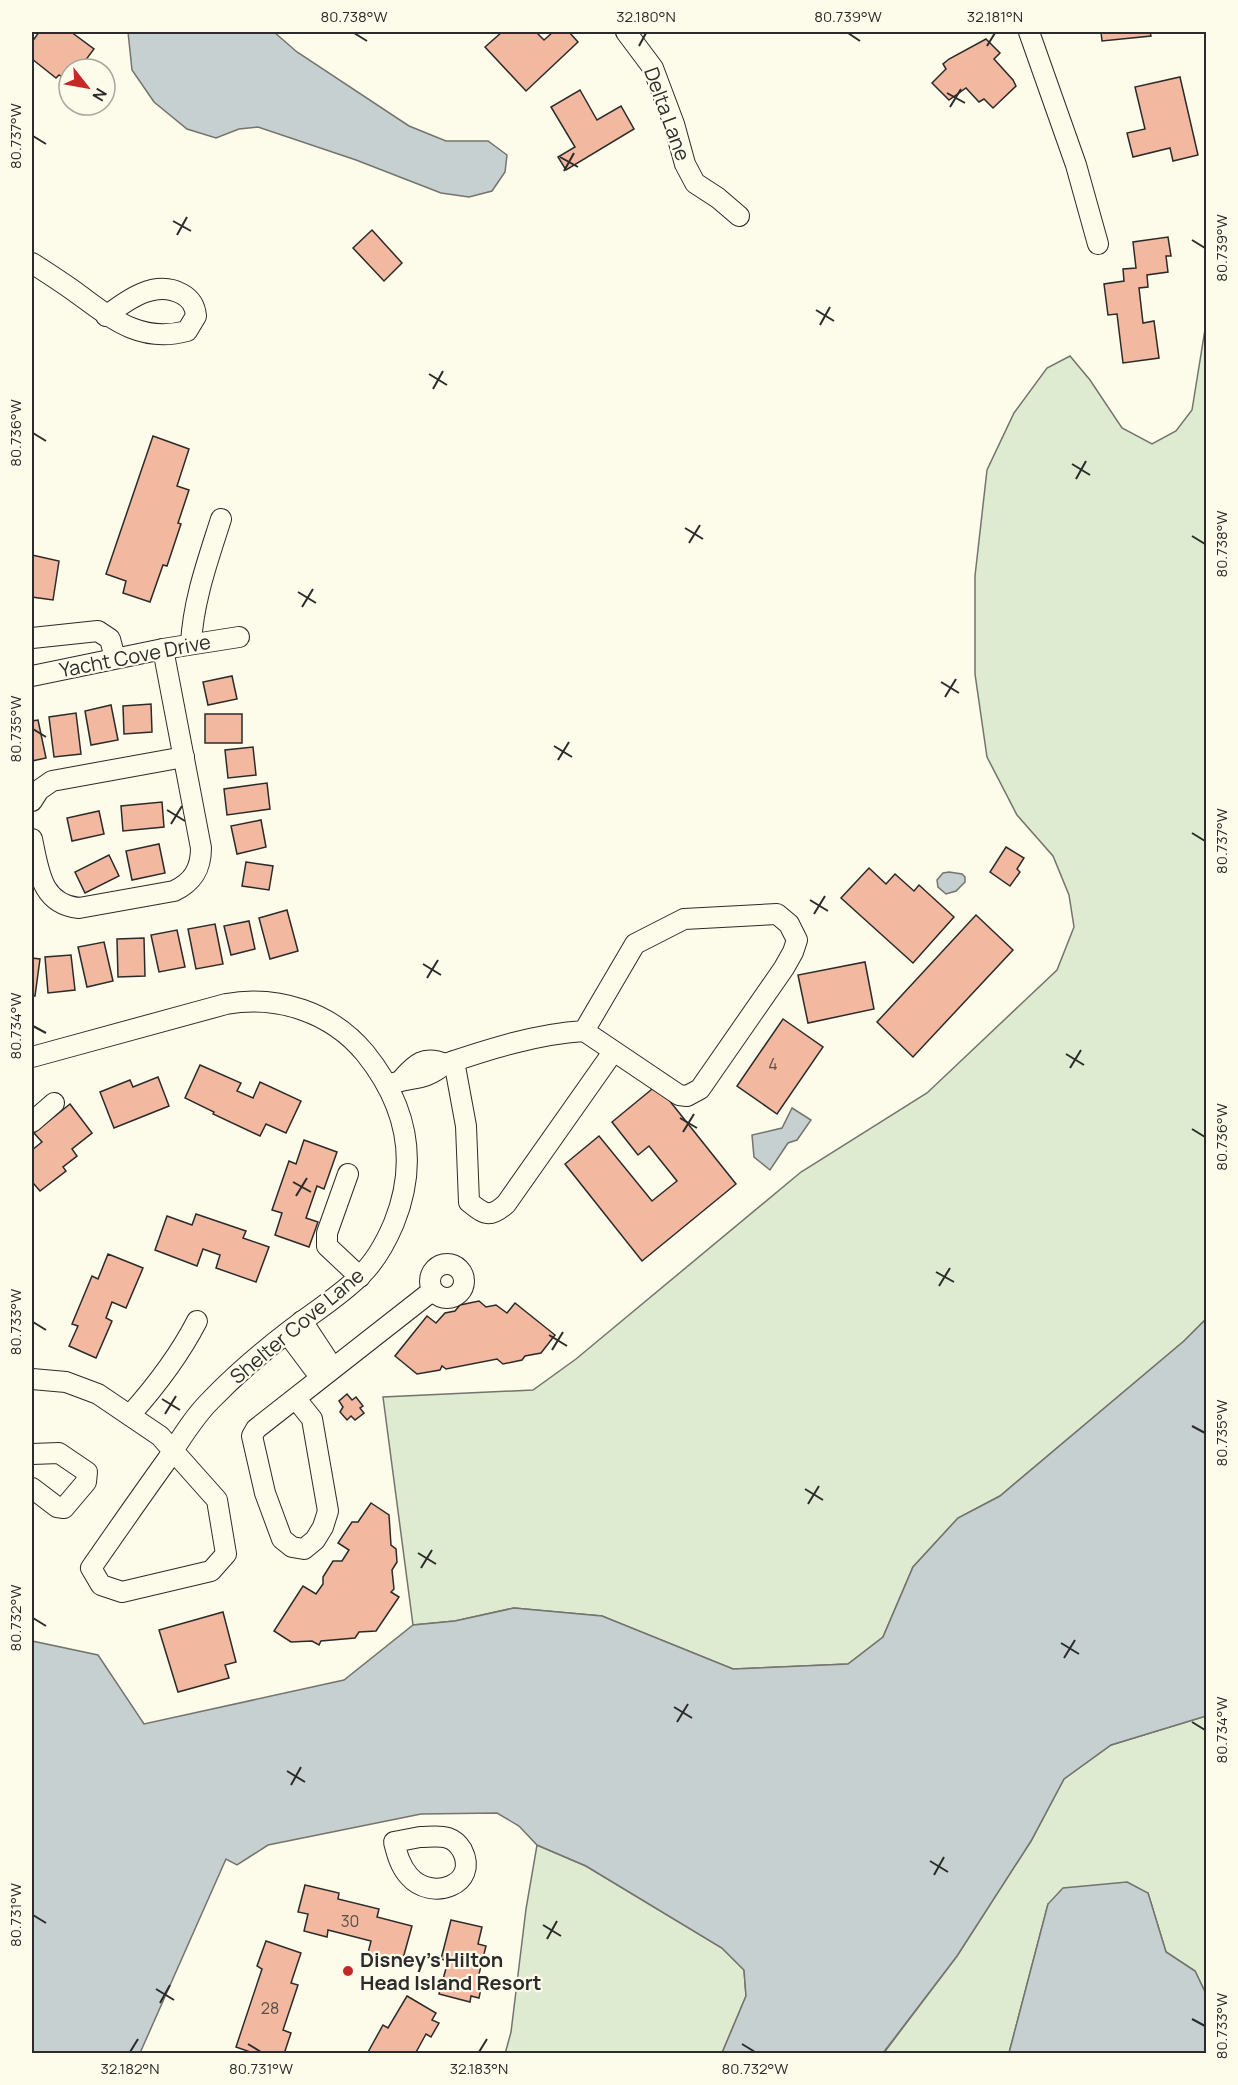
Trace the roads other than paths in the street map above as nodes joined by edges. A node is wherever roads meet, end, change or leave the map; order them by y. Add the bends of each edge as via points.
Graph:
1 (626, 32) edge
2 (1029, 32) edge
3 (739, 216) dead end
4 (1098, 244) dead end
5 (32, 263) edge
6 (106, 316) dead end
7 (221, 519) dead end
8 (239, 637) dead end
9 (32, 638) edge
10 (191, 644) junction
11 (163, 648) junction
12 (115, 658) junction
13 (32, 676) edge
14 (184, 757) junction
15 (32, 801) edge
16 (32, 839) edge
17 (584, 1031) junction
18 (613, 1052) junction
19 (32, 1057) edge
20 (450, 1062) junction
21 (394, 1082) junction
22 (54, 1103) dead end
23 (32, 1122) edge
24 (348, 1174) dead end
25 (360, 1277) junction
26 (432, 1291) dead end
27 (197, 1321) dead end
28 (294, 1327) junction
29 (327, 1373) junction
30 (32, 1379) edge
31 (296, 1399) junction
32 (130, 1415) junction
33 (172, 1451) junction
34 (32, 1454) edge
35 (32, 1488) edge

1 - 3 street, Delta Lane via 653,68 675,124 684,164 695,183
2 - 4 street via 1076,165
5 - 6 street
7 - 10 street via 197,596
8 - 10 street, Yacht Cove Drive
9 - 12 street via 98,631 110,639
10 - 11 street, Yacht Cove Drive
11 - 12 street, Yacht Cove Drive
11 - 14 street
12 - 13 street, Yacht Cove Drive
14 - 15 street via 52,781
14 - 16 street via 201,848 200,865 186,885 174,891 71,908 50,896
17 - 18 street
17 - 18 street via 635,944 655,933 684,920 777,914 789,924 797,940 793,952 699,1089 687,1096 679,1095
17 - 20 street via 540,1036
18 - 20 street via 506,1204 489,1214 469,1202 466,1126
19 - 21 street, Shelter Cove Lane via 249,1000 281,1003 312,1014 350,1037
20 - 21 street via 419,1079
21 - 25 street, Shelter Cove Lane via 405,1136 407,1181 388,1238
22 - 23 street
24 - 25 street via 327,1233 327,1246
25 - 28 street, Shelter Cove Lane
26 - 29 street
27 - 32 street via 159,1383
28 - 29 street via 327,1359
28 - 33 street, Shelter Cove Lane via 208,1402
29 - 31 street
30 - 32 street via 66,1382 98,1394
31 - 31 street via 252,1436 265,1493 282,1539 303,1549 315,1540 328,1511 312,1419
32 - 33 street via 160,1436
33 - 33 street, Shelter Cove Lane via 217,1500 226,1554 211,1570 122,1592 101,1585 91,1568
34 - 35 street via 59,1453 87,1472 86,1482 64,1508

